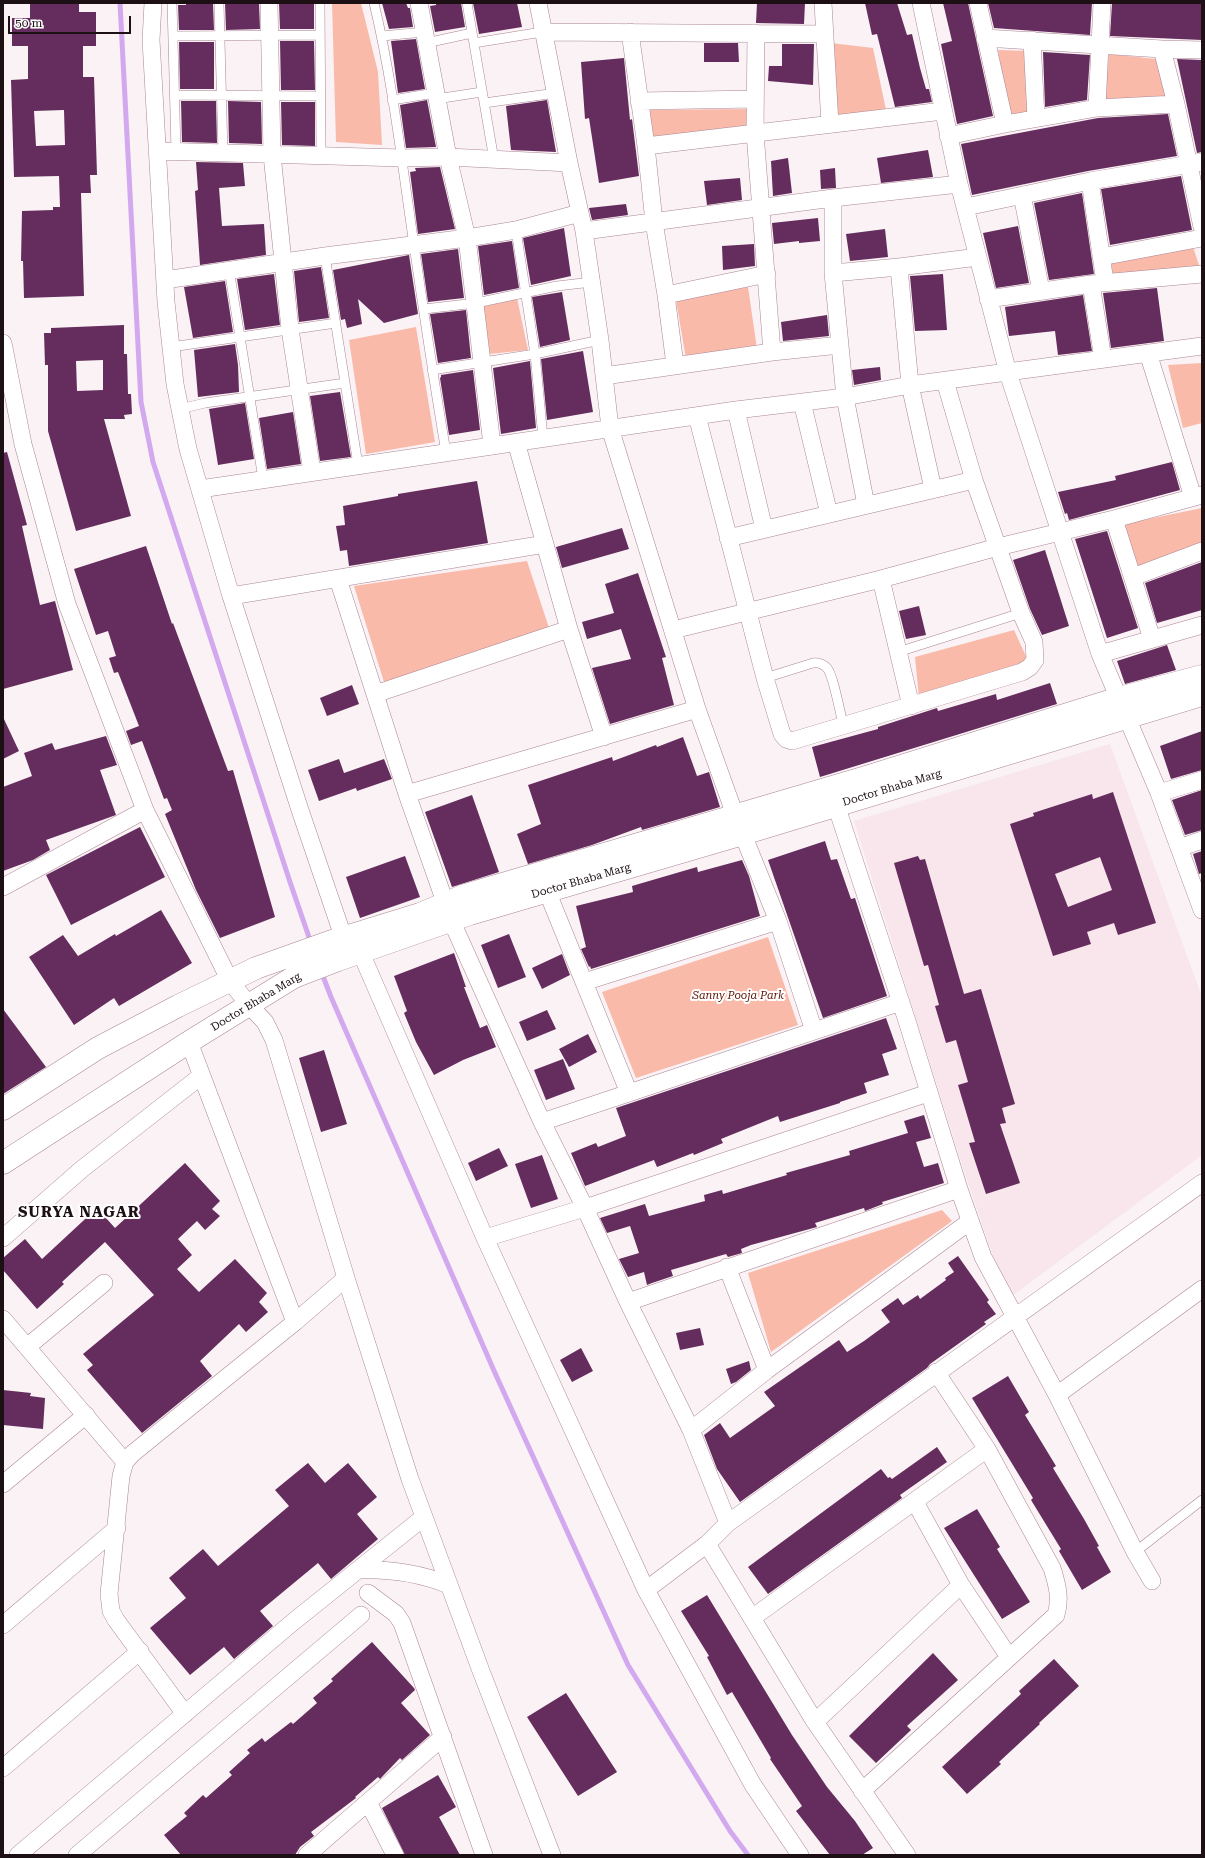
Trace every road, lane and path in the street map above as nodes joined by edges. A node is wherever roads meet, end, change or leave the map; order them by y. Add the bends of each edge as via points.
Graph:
1 (154, 3) edge
2 (172, 3) edge
3 (219, 3) edge
4 (269, 3) edge
5 (320, 3) edge
6 (374, 3) edge
7 (419, 3) edge
8 (467, 3) edge
9 (538, 3) edge
10 (823, 3) edge
11 (921, 3) edge
12 (978, 3) edge
13 (1102, 3) edge
14 (472, 32) junction
15 (542, 32) junction
16 (630, 32) junction
17 (756, 33) junction
18 (825, 34) junction
19 (320, 35) junction
20 (173, 36) junction
21 (220, 36) junction
22 (270, 36) junction
23 (382, 36) junction
24 (425, 37) junction
25 (985, 38) junction
26 (1032, 40) junction
27 (474, 43) junction
28 (1100, 45) junction
29 (1162, 50) junction
30 (1202, 50) edge
31 (482, 92) junction
32 (556, 93) junction
33 (174, 95) junction
34 (221, 96) junction
35 (271, 96) junction
36 (321, 96) junction
37 (436, 96) junction
38 (755, 99) junction
39 (392, 100) junction
40 (640, 101) junction
41 (484, 103) junction
42 (1176, 104) junction
43 (1097, 108) junction
44 (943, 111) junction
45 (1036, 118) junction
46 (830, 124) junction
47 (1005, 124) junction
48 (755, 133) junction
49 (948, 136) junction
50 (646, 146) junction
51 (157, 151) junction
52 (176, 152) junction
53 (223, 154) junction
54 (272, 155) junction
55 (321, 155) junction
56 (448, 157) junction
57 (402, 158) junction
58 (494, 160) junction
59 (568, 163) junction
60 (1195, 163) edge
61 (1090, 181) junction
62 (960, 184) junction
63 (1022, 195) junction
64 (833, 198) junction
65 (966, 207) junction
66 (761, 208) junction
67 (580, 213) junction
68 (654, 222) junction
69 (1202, 227) edge
70 (516, 230) junction
71 (584, 231) junction
72 (468, 238) junction
73 (1202, 238) edge
74 (414, 245) junction
75 (325, 256) junction
76 (978, 257) junction
77 (1101, 257) junction
78 (282, 262) junction
79 (899, 267) junction
80 (229, 269) junction
81 (833, 273) junction
82 (767, 274) junction
83 (1202, 274) edge
84 (165, 280) junction
85 (592, 282) junction
86 (1098, 283) junction
87 (1041, 291) junction
88 (524, 292) junction
89 (666, 295) junction
90 (988, 299) junction
91 (476, 303) junction
92 (424, 309) junction
93 (336, 323) junction
94 (290, 330) junction
95 (240, 337) junction
96 (600, 340) junction
97 (3, 343) edge
98 (840, 345) junction
99 (1202, 346) edge
100 (171, 348) junction
101 (772, 352) junction
102 (1148, 353) junction
103 (535, 354) junction
104 (1103, 359) junction
105 (483, 361) junction
106 (675, 365) junction
107 (432, 370) junction
108 (1008, 373) junction
109 (604, 376) junction
110 (945, 381) junction
111 (6, 382) edge
112 (345, 383) junction
113 (910, 385) junction
114 (299, 390) junction
115 (250, 397) junction
116 (845, 397) junction
117 (802, 402) junction
118 (180, 409) junction
119 (736, 410) junction
120 (697, 416) junction
121 (610, 428) junction
122 (543, 438) junction
123 (516, 442) junction
124 (492, 445) junction
125 (446, 452) junction
126 (358, 465) junction
127 (312, 472) junction
128 (263, 479) junction
129 (974, 480) junction
130 (200, 489) junction
131 (933, 490) junction
132 (1198, 496) edge
133 (866, 505) junction
134 (829, 514) junction
135 (1114, 519) junction
136 (764, 529) junction
137 (1059, 532) junction
138 (728, 538) junction
139 (545, 544) junction
140 (998, 547) junction
141 (1202, 551) edge
142 (1133, 577) junction
143 (881, 579) junction
144 (338, 580) junction
145 (231, 596) junction
146 (748, 612) junction
147 (1021, 613) junction
148 (1202, 625) edge
149 (569, 629) junction
150 (673, 630) junction
151 (1152, 639) junction
152 (898, 652) junction
153 (1100, 654) junction
154 (1202, 676) edge
155 (765, 678) junction
156 (375, 694) junction
157 (1202, 695) edge
158 (1119, 698) junction
159 (911, 706) junction
160 (697, 709) junction
161 (1126, 718) junction
162 (844, 727) junction
163 (604, 737) junction
164 (1202, 780) edge
165 (1159, 793) junction
166 (407, 794) junction
167 (836, 805) junction
168 (145, 810) junction
169 (739, 825) junction
170 (1202, 840) edge
171 (1179, 848) junction
172 (4, 883) edge
173 (547, 892) junction
174 (1201, 904) edge
175 (449, 913) junction
176 (778, 921) junction
177 (346, 947) junction
178 (230, 981) junction
179 (584, 982) junction
180 (901, 1002) junction
181 (249, 1006) junction
182 (814, 1031) junction
183 (189, 1042) junction
184 (201, 1076) junction
185 (928, 1092) junction
186 (629, 1093) junction
187 (3, 1109) edge
188 (542, 1122) junction
189 (3, 1163) edge
190 (1202, 1183) edge
191 (959, 1189) junction
192 (585, 1208) junction
193 (969, 1222) junction
194 (3, 1238) edge
195 (485, 1238) junction
196 (728, 1268) junction
197 (346, 1278) junction
198 (104, 1282) dead end
199 (1202, 1289) edge
200 (628, 1302) junction
201 (1016, 1318) junction
202 (3, 1319) edge
203 (295, 1322) junction
204 (27, 1347) junction
205 (767, 1370) junction
206 (936, 1372) junction
207 (1057, 1396) junction
208 (86, 1415) junction
209 (690, 1430) junction
210 (987, 1449) junction
211 (125, 1462) junction
212 (3, 1484) edge
213 (1202, 1500) edge
214 (915, 1502) junction
215 (424, 1517) junction
216 (728, 1523) junction
217 (117, 1528) junction
218 (708, 1544) junction
219 (1135, 1552) junction
220 (358, 1570) junction
221 (1152, 1581) dead end
222 (449, 1585) junction
223 (961, 1585) junction
224 (646, 1590) junction
225 (368, 1594) dead end
226 (361, 1615) dead end
227 (752, 1618) junction
228 (3, 1625) edge
229 (140, 1651) junction
230 (1009, 1657) junction
231 (185, 1714) junction
232 (815, 1722) junction
233 (443, 1737) junction
234 (3, 1768) edge
235 (862, 1790) junction
236 (368, 1802) junction
237 (312, 1853) edge
238 (18, 1855) edge
239 (77, 1855) edge
240 (395, 1855) edge
241 (484, 1855) edge
242 (552, 1855) edge
243 (800, 1855) edge
244 (907, 1855) edge

1 - 51 street via 150,40
2 - 20 lane
3 - 21 lane
4 - 22 street
5 - 19 lane
6 - 23 lane
7 - 24 street
8 - 14 lane
9 - 15 street
10 - 18 street
11 - 44 street
12 - 25 street
13 - 28 street
14 - 24 lane
14 - 27 lane
15 - 16 street
15 - 27 lane
15 - 32 street
16 - 17 street
16 - 40 street
17 - 18 street
17 - 38 street
18 - 46 street
19 - 22 lane
19 - 36 lane
20 - 21 lane
20 - 33 lane
21 - 22 lane
21 - 34 lane
22 - 35 street
23 - 24 lane
23 - 39 lane
24 - 37 street
25 - 26 street
25 - 47 street
26 - 28 street
26 - 45 street
27 - 31 lane
28 - 29 street
28 - 43 street
29 - 30 street
29 - 42 street
31 - 37 lane
31 - 41 lane
32 - 41 lane
32 - 59 street
33 - 34 lane
33 - 52 lane
34 - 35 lane
34 - 53 lane
35 - 36 lane
35 - 54 street
36 - 55 lane
37 - 39 lane
37 - 56 street
38 - 40 street
38 - 48 street
39 - 57 lane
40 - 50 street
41 - 58 lane
42 - 43 street
42 - 60 street
43 - 45 street
44 - 46 street
44 - 49 street
45 - 47 street
46 - 48 street
47 - 49 street
48 - 50 street
48 - 66 street
49 - 62 street
50 - 68 street
51 - 52 street
51 - 84 street
52 - 53 street
53 - 54 street
54 - 55 street
54 - 78 street
55 - 57 street
56 - 57 street
56 - 58 street
56 - 72 street
57 - 74 lane
58 - 59 street
59 - 67 street
60 - 61 street
60 - 69 street
61 - 63 street
61 - 77 street
62 - 64 street
62 - 65 street
63 - 65 street
63 - 87 street
64 - 66 street
64 - 81 street
65 - 76 street
66 - 68 street
66 - 82 street
67 - 70 street
67 - 71 street
68 - 71 street
68 - 89 street
70 - 72 street
70 - 88 lane
71 - 85 street
72 - 74 street
72 - 91 street
73 - 77 street
74 - 75 street
74 - 92 lane
75 - 78 street
75 - 93 lane
76 - 79 street
76 - 90 street
77 - 86 street
78 - 80 street
78 - 94 street
79 - 81 street
79 - 113 street
80 - 84 street
80 - 95 lane
81 - 98 street
82 - 89 street
82 - 101 street
83 - 86 street
84 - 100 street
85 - 88 lane
85 - 96 street
86 - 87 street
86 - 104 street
87 - 90 street
88 - 91 lane
88 - 103 lane
89 - 106 street
90 - 108 street
91 - 92 lane
91 - 105 street
92 - 107 lane
93 - 94 lane
93 - 112 lane
94 - 95 lane
94 - 114 street
95 - 100 lane
95 - 115 lane
96 - 103 lane
96 - 109 street
97 - 111 street
98 - 101 street
98 - 116 street
99 - 102 street
100 - 118 street
101 - 106 street
102 - 104 street
102 - 132 street
103 - 105 lane
103 - 122 lane
104 - 108 street
105 - 107 lane
105 - 124 street
106 - 109 street
107 - 125 lane
108 - 110 street
108 - 137 street
109 - 121 street
110 - 113 street
110 - 129 street
111 - 168 street via 67,604
112 - 114 lane
112 - 126 lane
113 - 116 street
113 - 131 street
114 - 115 lane
114 - 127 street
115 - 118 lane
115 - 128 lane
116 - 117 street
116 - 133 street
117 - 119 street
117 - 134 street
118 - 130 street
119 - 120 street
119 - 136 street
120 - 121 street
120 - 138 street
121 - 122 street
121 - 150 street
122 - 123 street
123 - 124 street
123 - 139 street
124 - 125 street
125 - 126 street
126 - 127 street
127 - 128 street
128 - 130 street
129 - 131 street
129 - 140 street
130 - 145 street
131 - 133 street
132 - 135 street
133 - 134 street
134 - 136 street
135 - 137 street
135 - 142 street
136 - 138 street
137 - 140 street
137 - 153 street
138 - 146 street
139 - 144 street
139 - 149 street
140 - 143 street
140 - 147 street
141 - 142 street
142 - 151 street
143 - 146 street
143 - 152 street
144 - 145 street
144 - 156 street
145 - 177 street
146 - 150 street
146 - 155 street
147 - 152 lane
147 - 159 street via 1036,652 1035,660 1030,667 1022,672
148 - 151 street
149 - 156 street
149 - 163 street
150 - 160 street
151 - 153 street
152 - 159 street
153 - 158 street
154 - 158 street, Doctor Bhaba Marg
155 - 162 street via 780,729 786,739 799,740
155 - 162 lane via 813,663 823,665 830,673
156 - 166 street
157 - 161 street, Doctor Bhaba Marg
158 - 161 street
158 - 169 street, Doctor Bhaba Marg via 866,777
159 - 162 street
160 - 163 street
160 - 169 street
161 - 165 street
161 - 167 street, Doctor Bhaba Marg
163 - 166 street
164 - 165 street
165 - 171 street
166 - 175 street
167 - 169 street, Doctor Bhaba Marg
167 - 180 street
168 - 172 street
168 - 178 street
169 - 173 street, Doctor Bhaba Marg
169 - 175 street, Doctor Bhaba Marg via 464,895
169 - 176 street
170 - 171 street
171 - 174 street
173 - 175 street, Doctor Bhaba Marg via 470,914
173 - 179 street
175 - 177 street, Doctor Bhaba Marg
175 - 188 street
176 - 179 street
176 - 182 street
177 - 178 street, Doctor Bhaba Marg via 291,956 256,968
177 - 181 street, Doctor Bhaba Marg
177 - 195 street
178 - 181 street
178 - 187 street, Doctor Bhaba Marg via 98,1048
179 - 186 street
180 - 182 street
180 - 185 street
181 - 183 street, Doctor Bhaba Marg
181 - 197 street via 265,1022 274,1040
182 - 186 street
183 - 184 street
183 - 189 street, Doctor Bhaba Marg
184 - 194 street via 82,1168
184 - 203 street
185 - 191 street
185 - 192 street
186 - 188 street
188 - 192 street
190 - 201 street
191 - 193 street
191 - 196 street
192 - 195 street
192 - 200 street
193 - 201 street via 983,1257
193 - 205 street
195 - 224 street
196 - 200 street
196 - 205 street
197 - 203 street
197 - 215 street
198 - 204 street
199 - 207 street
200 - 209 street
201 - 206 street
201 - 207 street
202 - 204 street
203 - 211 street
204 - 208 street
205 - 209 street
206 - 210 street
206 - 216 street
207 - 219 street
208 - 211 street
208 - 212 street
209 - 216 street
210 - 214 street
210 - 230 street via 1052,1568 1060,1604 1056,1615
211 - 217 street via 121,1476
213 - 219 lane
214 - 223 street
214 - 227 street
215 - 220 street
215 - 222 street
216 - 218 street
217 - 228 street
217 - 229 street via 109,1603 116,1620
218 - 224 street
218 - 227 street
219 - 221 street
220 - 222 street via 392,1570 431,1578
220 - 231 street
222 - 242 street
223 - 230 street
223 - 232 street
224 - 243 street via 753,1785
225 - 233 street via 396,1614 402,1623
226 - 239 street
227 - 232 street
229 - 231 street
229 - 234 street
230 - 235 street
231 - 238 street
232 - 235 street
233 - 236 street
233 - 241 street
235 - 244 street
236 - 237 street
236 - 240 street

